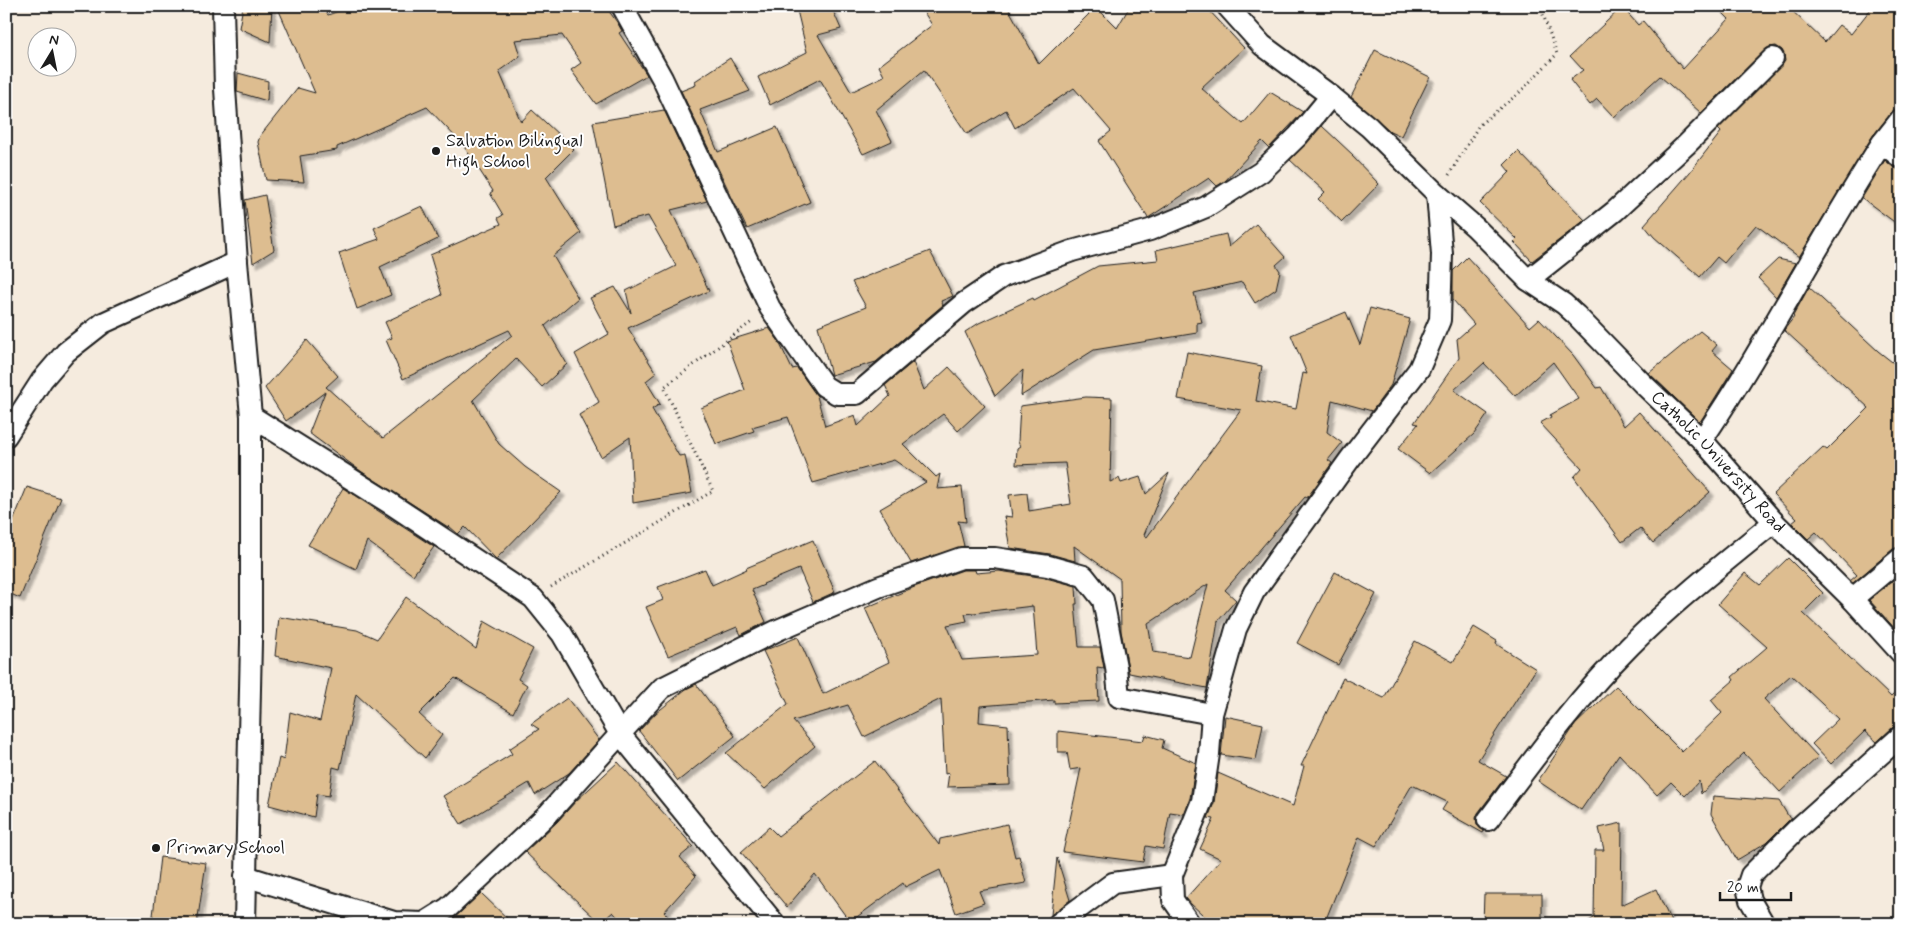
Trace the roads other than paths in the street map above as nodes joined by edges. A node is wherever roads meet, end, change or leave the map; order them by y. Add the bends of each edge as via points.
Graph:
1 (223, 6) edge
2 (622, 6) edge
3 (1227, 6) edge
4 (1773, 58) dead end
5 (1331, 96) junction
6 (1901, 119) edge
7 (1882, 143) junction
8 (1901, 158) edge
9 (1437, 194) junction
10 (237, 262) junction
11 (1528, 280) junction
12 (251, 416) junction
13 (6, 436) edge
14 (1702, 440) junction
15 (1774, 522) junction
16 (1901, 558) edge
17 (1852, 599) junction
18 (1901, 654) edge
19 (1212, 714) junction
20 (620, 734) junction
21 (1901, 736) edge
22 (1488, 820) dead end
23 (1172, 875) junction
24 (245, 876) junction
25 (244, 924) edge
26 (775, 924) edge
27 (1058, 924) edge
28 (1190, 924) edge
29 (1764, 924) edge

1 - 10 street via 225,89
2 - 5 street via 662,78 770,308 824,386 837,394 857,394 964,303 1004,276 1072,251 1150,230 1206,207 1260,172 1298,136
3 - 5 street, Catholic University Road via 1262,45
4 - 11 street via 1616,212
5 - 9 street, Catholic University Road
6 - 7 street
7 - 8 street
7 - 14 street
9 - 11 street, Catholic University Road
9 - 19 street via 1442,254 1440,320 1419,369 1254,592 1236,628
10 - 12 street
10 - 13 street via 103,323 66,352 42,380
11 - 14 street, Catholic University Road via 1570,310
12 - 20 street via 533,598 562,634
12 - 24 street via 251,642
14 - 15 street, Catholic University Road
15 - 17 street, Catholic University Road
15 - 22 street via 1691,590 1630,646 1551,735
16 - 17 street
17 - 18 street, Catholic University Road
19 - 20 street via 1119,697 1103,600 1084,576 1048,566 995,558 962,558 878,587 778,630 662,688
19 - 23 street via 1210,754 1202,800
20 - 24 street via 549,813 448,908 424,923 394,922
20 - 26 street
21 - 29 street via 1751,875 1747,887 1750,900
23 - 27 street via 1113,883
23 - 28 street via 1173,900
24 - 25 street

